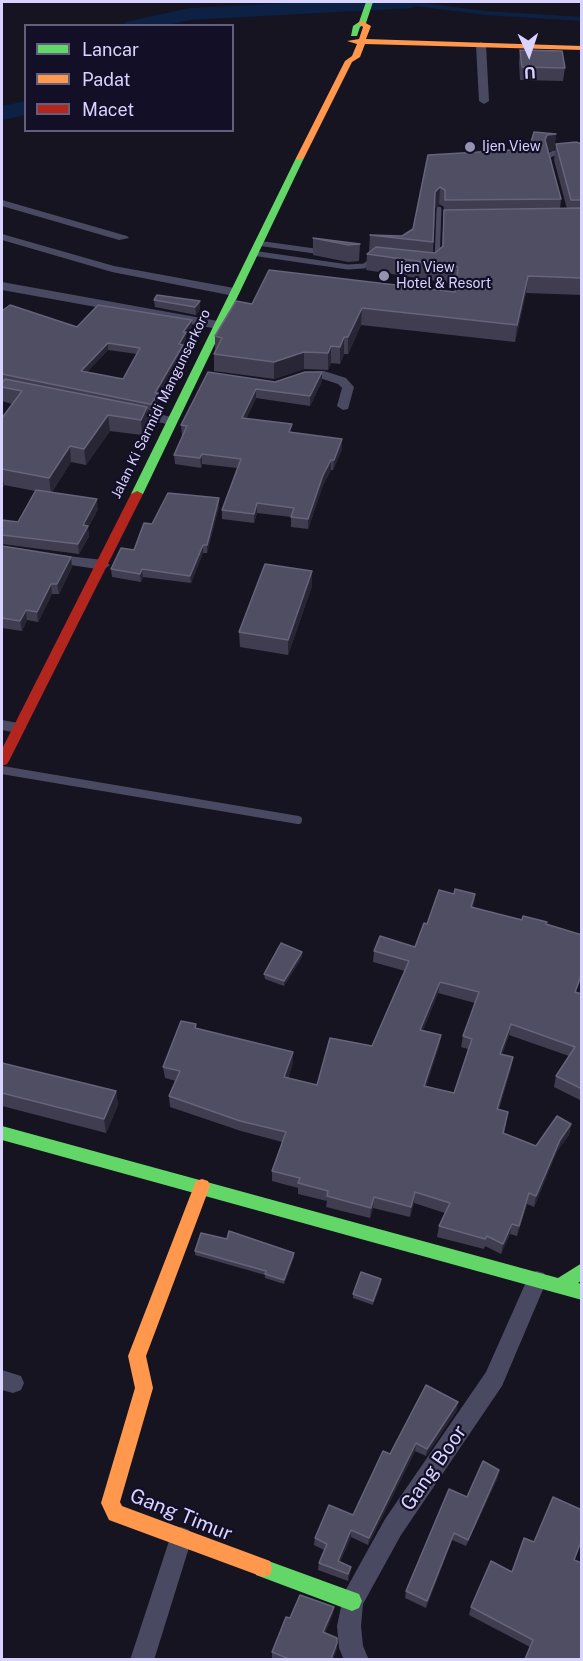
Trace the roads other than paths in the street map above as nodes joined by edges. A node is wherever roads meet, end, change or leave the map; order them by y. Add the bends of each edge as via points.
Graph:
1 (369, 2) edge
2 (357, 40) junction
3 (481, 45) junction
4 (582, 48) edge
5 (484, 101) dead end
6 (582, 157) edge
7 (554, 178) edge
8 (2, 203) edge
9 (439, 209) dead end
10 (438, 222) junction
11 (450, 222) edge
12 (2, 237) edge
13 (123, 237) dead end
14 (255, 248) junction
15 (333, 254) dead end
16 (363, 258) dead end
17 (373, 259) junction
18 (383, 260) edge
19 (431, 266) edge
20 (2, 286) edge
21 (234, 292) junction
22 (218, 325) junction
23 (284, 383) edge
24 (343, 406) dead end
25 (113, 408) edge
26 (171, 421) junction
27 (35, 555) edge
28 (103, 566) junction
29 (2, 724) edge
30 (18, 728) junction
31 (2, 760) edge
32 (2, 770) edge
33 (298, 820) dead end
34 (2, 1133) edge
35 (202, 1186) junction
36 (582, 1270) edge
37 (537, 1280) junction
38 (560, 1286) junction
39 (582, 1292) edge
40 (181, 1538) junction
41 (352, 1601) junction
42 (142, 1659) edge
43 (357, 1659) edge

1 - 2 main road via 357,26
2 - 3 main road
2 - 14 main road, Jalan Ki Sarmidi Mangunsarkoro
3 - 4 main road
3 - 5 street
6 - 7 lane via 575,153 550,154
8 - 13 street
9 - 10 lane
10 - 11 lane
10 - 19 lane via 437,262
12 - 21 street via 112,269
14 - 15 lane
14 - 17 lane via 348,267 364,266
14 - 21 main road, Jalan Ki Sarmidi Mangunsarkoro
16 - 17 lane
17 - 18 lane
20 - 22 street
21 - 22 main road, Jalan Ki Sarmidi Mangunsarkoro
22 - 26 main road, Jalan Ki Sarmidi Mangunsarkoro via 199,374
23 - 24 street via 304,375 333,377 348,387
25 - 26 street
26 - 28 main road, Jalan Ki Sarmidi Mangunsarkoro
27 - 28 street
28 - 30 main road, Jalan Ki Sarmidi Mangunsarkoro
29 - 30 street
30 - 31 main road, Jalan Ki Sarmidi Mangunsarkoro
32 - 33 lane
34 - 35 main road
35 - 37 main road
35 - 40 main road, Gang Timur via 137,1356 144,1388 110,1503 116,1513
36 - 38 main road
37 - 38 main road
37 - 41 street, Gang Boor via 494,1379 393,1527
38 - 39 main road
40 - 41 main road, Gang Timur
40 - 42 street
41 - 43 street, Gang Boor via 350,1637

